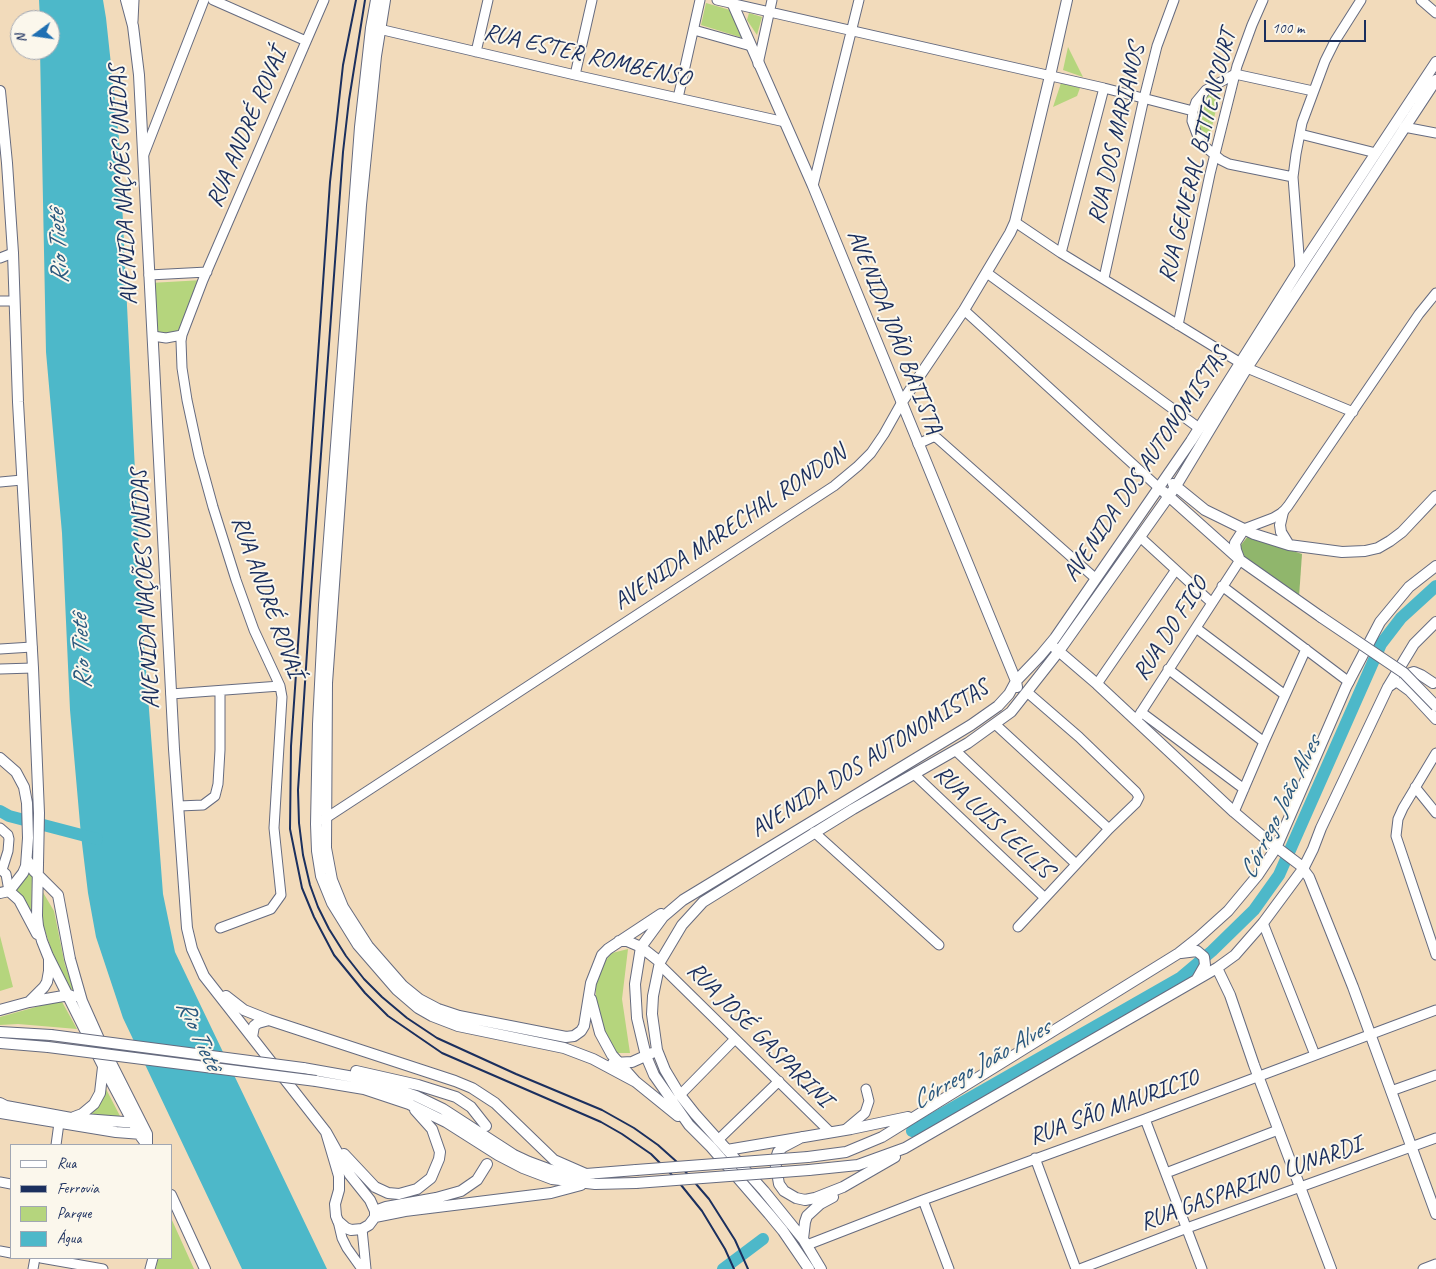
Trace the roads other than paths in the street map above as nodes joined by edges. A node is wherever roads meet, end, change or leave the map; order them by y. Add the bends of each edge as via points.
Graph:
1 (126, 0) edge
2 (134, 0) edge
3 (204, 0) edge
4 (213, 0) edge
5 (324, 0) edge
6 (376, 0) edge
7 (385, 0) edge
8 (488, 0) edge
9 (592, 0) edge
10 (700, 0) edge
11 (716, 0) edge
12 (772, 0) edge
13 (859, 0) edge
14 (1067, 0) edge
15 (1174, 0) edge
16 (1263, 0) edge
17 (1361, 0) edge
18 (1421, 0) edge
19 (731, 2) edge
20 (769, 11) junction
21 (1436, 13) edge
22 (133, 26) junction
23 (375, 29) junction
24 (694, 30) junction
25 (851, 31) junction
26 (306, 41) junction
27 (751, 46) junction
28 (476, 52) junction
29 (1436, 62) edge
30 (758, 64) junction
31 (1235, 74) junction
32 (575, 75) junction
33 (1050, 76) junction
34 (1436, 80) edge
35 (1104, 88) junction
36 (1313, 90) junction
37 (0, 91) edge
38 (678, 98) junction
39 (1144, 98) junction
40 (1193, 111) junction
41 (785, 122) junction
42 (1404, 127) junction
43 (1436, 132) edge
44 (1300, 134) junction
45 (1376, 153) junction
46 (143, 156) junction
47 (1215, 156) junction
48 (1293, 176) junction
49 (813, 186) junction
50 (1014, 222) junction
51 (13, 253) junction
52 (1061, 253) junction
53 (0, 258) edge
54 (1300, 268) junction
55 (207, 272) junction
56 (987, 273) junction
57 (149, 274) junction
58 (1104, 278) junction
59 (1436, 293) edge
60 (0, 301) edge
61 (14, 301) junction
62 (964, 310) junction
63 (1178, 325) junction
64 (182, 335) junction
65 (153, 336) junction
66 (1243, 365) junction
67 (902, 402) junction
68 (1353, 412) junction
69 (1199, 428) junction
70 (918, 444) junction
71 (1166, 478) junction
72 (22, 480) junction
73 (0, 482) edge
74 (1176, 486) junction
75 (1158, 487) junction
76 (1168, 496) junction
77 (1436, 496) edge
78 (1436, 504) edge
79 (1182, 508) junction
80 (1283, 512) junction
81 (1418, 516) junction
82 (1244, 529) junction
83 (1140, 537) junction
84 (1289, 545) junction
85 (1240, 560) junction
86 (1436, 566) edge
87 (1175, 571) junction
88 (1095, 578) junction
89 (1222, 586) junction
90 (1212, 603) junction
91 (1436, 622) edge
92 (1196, 628) junction
93 (1050, 644) junction
94 (32, 647) junction
95 (0, 649) edge
96 (1306, 649) junction
97 (1059, 651) junction
98 (1406, 655) junction
99 (33, 668) junction
100 (0, 669) edge
101 (1168, 669) junction
102 (1016, 681) junction
103 (1349, 682) junction
104 (1097, 684) junction
105 (280, 686) junction
106 (1434, 686) edge
107 (1388, 687) junction
108 (220, 691) junction
109 (1410, 691) junction
110 (1027, 692) junction
111 (172, 694) junction
112 (1285, 695) junction
113 (1436, 706) edge
114 (1011, 712) junction
115 (1138, 716) junction
116 (1436, 719) edge
117 (996, 724) junction
118 (1264, 742) junction
119 (956, 751) junction
120 (1436, 753) edge
121 (0, 758) edge
122 (914, 774) junction
123 (1415, 787) junction
124 (1244, 789) junction
125 (179, 806) junction
126 (1234, 812) junction
127 (1436, 812) edge
128 (321, 821) junction
129 (0, 828) edge
130 (1109, 829) junction
131 (814, 832) junction
132 (1280, 851) junction
133 (4, 852) edge
134 (27, 860) junction
135 (1076, 864) junction
136 (1302, 867) junction
137 (1, 869) edge
138 (38, 874) junction
139 (5, 892) edge
140 (1045, 898) junction
141 (673, 906) junction
142 (1263, 923) junction
143 (1018, 927) dead end
144 (220, 928) dead end
145 (42, 941) junction
146 (619, 941) junction
147 (939, 945) dead end
148 (641, 947) junction
149 (1183, 952) junction
150 (1436, 955) edge
151 (48, 956) junction
152 (660, 964) junction
153 (1217, 968) junction
154 (204, 976) junction
155 (1199, 977) junction
156 (589, 991) junction
157 (69, 996) junction
158 (82, 1000) junction
159 (29, 1002) junction
160 (0, 1010) edge
161 (1436, 1010) edge
162 (268, 1020) junction
163 (0, 1032) edge
164 (1370, 1035) junction
165 (252, 1037) junction
166 (735, 1039) junction
167 (0, 1043) edge
168 (14, 1044) junction
169 (0, 1049) edge
170 (657, 1050) junction
171 (1316, 1055) junction
172 (646, 1056) junction
173 (593, 1059) junction
174 (618, 1064) junction
175 (103, 1066) junction
176 (316, 1069) junction
177 (1436, 1075) edge
178 (1259, 1076) junction
179 (779, 1081) junction
180 (636, 1082) junction
181 (866, 1089) dead end
182 (1391, 1091) junction
183 (680, 1095) junction
184 (0, 1103) edge
185 (409, 1104) junction
186 (0, 1113) edge
187 (916, 1115) junction
188 (71, 1118) junction
189 (1145, 1119) junction
190 (59, 1123) junction
191 (138, 1123) junction
192 (689, 1125) junction
193 (486, 1126) dead end
194 (844, 1130) junction
195 (1278, 1130) junction
196 (326, 1132) junction
197 (830, 1132) junction
198 (143, 1134) junction
199 (802, 1137) junction
200 (1436, 1138) edge
201 (718, 1140) junction
202 (56, 1144) edge
203 (147, 1144) edge
204 (1412, 1146) junction
205 (905, 1148) junction
206 (727, 1150) junction
207 (1035, 1158) junction
208 (486, 1164) dead end
209 (1166, 1173) junction
210 (584, 1179) junction
211 (354, 1180) junction
212 (367, 1180) junction
213 (843, 1187) junction
214 (1300, 1187) junction
215 (339, 1190) junction
216 (172, 1197) edge
217 (923, 1200) junction
218 (375, 1214) junction
219 (1436, 1214) edge
220 (338, 1222) junction
221 (1188, 1228) junction
222 (362, 1229) junction
223 (805, 1242) junction
224 (47, 1259) edge
225 (1436, 1264) edge
226 (103, 1269) edge
227 (205, 1269) edge
228 (364, 1269) edge
229 (809, 1269) edge
230 (822, 1269) edge
231 (949, 1269) edge
232 (1076, 1269) edge
233 (1080, 1269) edge
234 (1202, 1269) edge
235 (1331, 1269) edge
236 (1423, 1269) edge

1 - 22 main road, AVENIDA NAÇÕES UNIDAS
2 - 22 street
3 - 46 street
4 - 26 street
5 - 26 street, RUA ANDRÉ ROVAÍ
6 - 23 main road
7 - 23 main road
8 - 28 street
9 - 32 street
10 - 24 street
11 - 19 street
12 - 20 street
13 - 25 street
14 - 33 main road, AVENIDA MARECHAL RONDON
15 - 39 street, RUA DOS MARIANOS via 1157,46
16 - 31 street, RUA GENERAL BITTENCOURT
17 - 36 street via 1335,41
18 - 21 street
19 - 20 street
19 - 27 main road, AVENIDA JOÃO BATISTA
20 - 25 street
20 - 30 street
22 - 46 main road, AVENIDA NAÇÕES UNIDAS
23 - 28 street, RUA ESTER ROMBENSO
23 - 128 main road via 334,574
24 - 27 street
24 - 38 street
25 - 33 street
25 - 49 street
26 - 55 street, RUA ANDRÉ ROVAÍ
27 - 30 main road, AVENIDA JOÃO BATISTA
28 - 32 street, RUA ESTER ROMBENSO
29 - 45 main road, AVENIDA DOS AUTONOMISTAS
30 - 41 main road, AVENIDA JOÃO BATISTA
31 - 36 street
31 - 40 street via 1206,90
31 - 47 street, RUA GENERAL BITTENCOURT
32 - 38 street, RUA ESTER ROMBENSO
33 - 35 street
33 - 50 main road, AVENIDA MARECHAL RONDON
34 - 42 main road, AVENIDA DOS AUTONOMISTAS
35 - 39 street
35 - 52 street
36 - 44 street
37 - 51 main road
38 - 41 street, RUA ESTER ROMBENSO
39 - 40 street
39 - 58 street, RUA DOS MARIANOS
40 - 47 street via 1192,121 1198,137
41 - 49 main road, AVENIDA JOÃO BATISTA
42 - 43 street
42 - 66 main road, AVENIDA DOS AUTONOMISTAS
44 - 45 street
44 - 48 street
45 - 54 main road, AVENIDA DOS AUTONOMISTAS
46 - 57 main road, AVENIDA NAÇÕES UNIDAS
47 - 48 street via 1228,164
47 - 63 street, RUA GENERAL BITTENCOURT
48 - 54 street
49 - 67 main road, AVENIDA JOÃO BATISTA
50 - 52 street
50 - 56 main road, AVENIDA MARECHAL RONDON
51 - 53 street
51 - 61 main road
52 - 58 street
54 - 66 main road, AVENIDA DOS AUTONOMISTAS
55 - 57 street
55 - 64 street, RUA ANDRÉ ROVAÍ
56 - 62 main road, AVENIDA MARECHAL RONDON
56 - 69 street
57 - 65 main road, AVENIDA NAÇÕES UNIDAS
58 - 63 street
59 - 68 street
60 - 61 street
61 - 72 main road
62 - 67 main road, AVENIDA MARECHAL RONDON
62 - 75 street
63 - 66 street
64 - 65 street
64 - 105 street, RUA ANDRÉ ROVAÍ via 181,358 187,400 213,507 254,630
65 - 111 main road, AVENIDA NAÇÕES UNIDAS
66 - 68 street
66 - 69 main road, AVENIDA DOS AUTONOMISTAS
66 - 74 main road, AVENIDA DOS AUTONOMISTAS
67 - 70 main road, AVENIDA JOÃO BATISTA
67 - 128 street, AVENIDA MARECHAL RONDON via 871,453 834,486
68 - 80 street
69 - 71 main road, AVENIDA DOS AUTONOMISTAS
70 - 88 street via 937,438
70 - 102 main road, AVENIDA JOÃO BATISTA
71 - 74 main road
71 - 75 main road, AVENIDA DOS AUTONOMISTAS
72 - 73 street
72 - 94 main road
74 - 76 main road, AVENIDA DOS AUTONOMISTAS
74 - 82 main road via 1205,510
75 - 76 main road
75 - 88 main road, AVENIDA DOS AUTONOMISTAS
76 - 79 main road
76 - 83 main road, AVENIDA DOS AUTONOMISTAS
77 - 81 main road
78 - 81 main road
79 - 82 main road via 1212,521
79 - 85 main road
80 - 82 street
80 - 84 main road via 1281,532
81 - 84 main road via 1390,541 1365,551 1322,551
82 - 84 main road
82 - 85 main road via 1235,543
83 - 87 street
83 - 97 main road, AVENIDA DOS AUTONOMISTAS
85 - 89 street, RUA DO FICO
85 - 113 main road, bridge via 1404,673
86 - 103 main road via 1409,587 1380,622
87 - 90 street
87 - 104 street
88 - 93 main road, AVENIDA DOS AUTONOMISTAS
89 - 90 street, RUA DO FICO
89 - 96 street
90 - 92 street, RUA DO FICO
91 - 98 main road
92 - 101 street, RUA DO FICO
92 - 112 street
93 - 97 main road
93 - 102 main road, AVENIDA DOS AUTONOMISTAS
94 - 95 street
94 - 99 main road
96 - 103 street
96 - 112 street
97 - 104 main road
97 - 110 main road, AVENIDA DOS AUTONOMISTAS
98 - 106 main road
98 - 107 main road
99 - 100 street
99 - 138 main road
101 - 115 street, RUA DO FICO
101 - 118 street
102 - 114 main road
102 - 141 main road, AVENIDA DOS AUTONOMISTAS via 998,706 972,725
103 - 132 main road
104 - 115 main road
105 - 108 street
105 - 144 street, RUA ANDRÉ ROVAÍ via 282,712 274,828 281,895 271,909
106 - 109 main road via 1412,672 1405,679
107 - 109 main road via 1399,682
107 - 136 main road via 1313,850
108 - 111 street
108 - 125 street via 215,796 203,805
109 - 116 main road
110 - 114 main road, AVENIDA DOS AUTONOMISTAS
110 - 130 street via 1079,737 1139,797
111 - 125 main road, AVENIDA NAÇÕES UNIDAS
112 - 118 street
114 - 117 main road, AVENIDA DOS AUTONOMISTAS
115 - 124 street
115 - 126 main road
117 - 119 main road, AVENIDA DOS AUTONOMISTAS
117 - 130 street
118 - 124 street
119 - 122 main road, AVENIDA DOS AUTONOMISTAS
119 - 135 street
120 - 123 street
121 - 134 main road via 22,782 27,803
122 - 131 main road, AVENIDA DOS AUTONOMISTAS
122 - 140 street, RUA LUIS LELLIS
123 - 127 street
123 - 150 street via 1398,820 1396,836
124 - 126 street
125 - 154 main road, AVENIDA NAÇÕES UNIDAS via 187,928
126 - 132 main road
128 - 156 main road via 332,880 343,907 368,946 403,986 419,999 459,1016 570,1037 578,1034 584,1026
128 - 173 main road via 318,865 332,903 370,961 411,1003 450,1023 551,1045
129 - 133 street via 8,835
130 - 135 street
131 - 147 street
131 - 152 main road, AVENIDA DOS AUTONOMISTAS via 703,902 682,925
132 - 136 main road
132 - 149 main road via 1228,912
133 - 137 street
134 - 138 main road
134 - 139 main road via 23,873
135 - 140 street
136 - 142 main road
136 - 164 main road via 1324,911
137 - 139 street via 8,880
138 - 145 main road via 37,916
138 - 158 main road via 58,895 70,959
139 - 145 main road via 19,900
140 - 143 street
141 - 146 main road
141 - 148 main road, AVENIDA DOS AUTONOMISTAS
142 - 153 main road via 1235,955
142 - 171 street
145 - 151 main road
146 - 148 main road
146 - 156 main road via 602,955
148 - 152 main road
148 - 172 main road, AVENIDA DOS AUTONOMISTAS via 635,984 637,1018
149 - 155 main road via 1197,951 1202,955 1205,965
149 - 187 main road
151 - 157 main road
151 - 159 main road via 50,971 47,982
152 - 166 street, RUA JOSÉ GASPARINI
152 - 170 main road, AVENIDA DOS AUTONOMISTAS via 652,1014
153 - 155 main road
153 - 178 main road
154 - 162 main road via 236,1005
154 - 165 main road, AVENIDA NAÇÕES UNIDAS
155 - 205 main road
156 - 174 main road via 600,1033
157 - 158 main road
157 - 159 main road
157 - 175 main road
158 - 191 main road
159 - 160 main road
161 - 164 street, RUA SÃO MAURICIO
162 - 165 main road via 254,1026
162 - 210 main road via 472,1088 495,1103 554,1160
163 - 176 main road, bridge via 51,1035
164 - 171 street, RUA SÃO MAURICIO
164 - 182 main road
165 - 196 main road, AVENIDA NAÇÕES UNIDAS
166 - 179 street, RUA JOSÉ GASPARINI
166 - 183 street
167 - 168 main road
168 - 169 main road
168 - 185 main road, bridge via 316,1081 364,1089
170 - 172 main road
170 - 183 main road, AVENIDA DOS AUTONOMISTAS
171 - 178 street, RUA SÃO MAURICIO
172 - 174 main road
172 - 192 main road, AVENIDA DOS AUTONOMISTAS via 654,1075
173 - 174 main road
173 - 180 main road
174 - 180 main road
175 - 188 main road via 100,1093 94,1104
175 - 191 main road
176 - 193 main road via 332,1067 369,1073 440,1091 471,1107
176 - 210 main road via 366,1079 416,1096 443,1109 514,1155
177 - 182 street
178 - 189 street, RUA SÃO MAURICIO
178 - 195 main road
179 - 197 street, RUA JOSÉ GASPARINI
179 - 201 street
180 - 192 main road
181 - 194 street via 869,1100 865,1114
182 - 204 main road
183 - 201 main road, AVENIDA DOS AUTONOMISTAS
184 - 188 main road
185 - 210 main road via 523,1168 552,1179
185 - 212 main road via 436,1138 440,1152 431,1178 417,1189 399,1194 383,1191
186 - 190 main road
187 - 194 main road
187 - 210 main road, bridge via 882,1137 846,1152 636,1170
188 - 191 main road
189 - 207 street, RUA SÃO MAURICIO
189 - 209 street
190 - 198 main road
190 - 202 street
191 - 198 main road
192 - 229 main road, AVENIDA DOS AUTONOMISTAS via 774,1220
194 - 197 main road
195 - 209 street
195 - 214 main road
196 - 211 main road, AVENIDA NAÇÕES UNIDAS
196 - 212 main road
196 - 215 main road, AVENIDA NAÇÕES UNIDAS via 338,1169
197 - 199 main road
198 - 203 main road
199 - 206 main road
199 - 213 main road via 783,1147 776,1156 776,1172 784,1191 796,1198 809,1200
200 - 204 street, RUA GASPARINO LUNARDI
201 - 206 main road, AVENIDA DOS AUTONOMISTAS
204 - 214 street, RUA GASPARINO LUNARDI
204 - 219 main road
205 - 210 main road, bridge via 858,1165 809,1170 636,1182
205 - 213 main road
206 - 223 main road, AVENIDA DOS AUTONOMISTAS
207 - 217 street, RUA SÃO MAURICIO
207 - 232 street
208 - 218 main road via 477,1180 461,1191 386,1207
209 - 221 street
210 - 218 main road via 568,1190 551,1193
211 - 212 main road
211 - 215 main road via 343,1184
211 - 218 main road, AVENIDA NAÇÕES UNIDAS via 370,1200
213 - 223 main road via 807,1216
214 - 221 street, RUA GASPARINO LUNARDI
214 - 235 main road
215 - 220 main road, AVENIDA NAÇÕES UNIDAS via 335,1210
216 - 227 main road
217 - 223 street, RUA SÃO MAURICIO
217 - 231 street
218 - 222 main road via 369,1225
220 - 222 main road via 351,1230
220 - 228 street via 347,1248
221 - 233 street, RUA GASPARINO LUNARDI
221 - 234 street
222 - 228 street
223 - 230 main road, AVENIDA DOS AUTONOMISTAS
224 - 226 street
225 - 236 street

